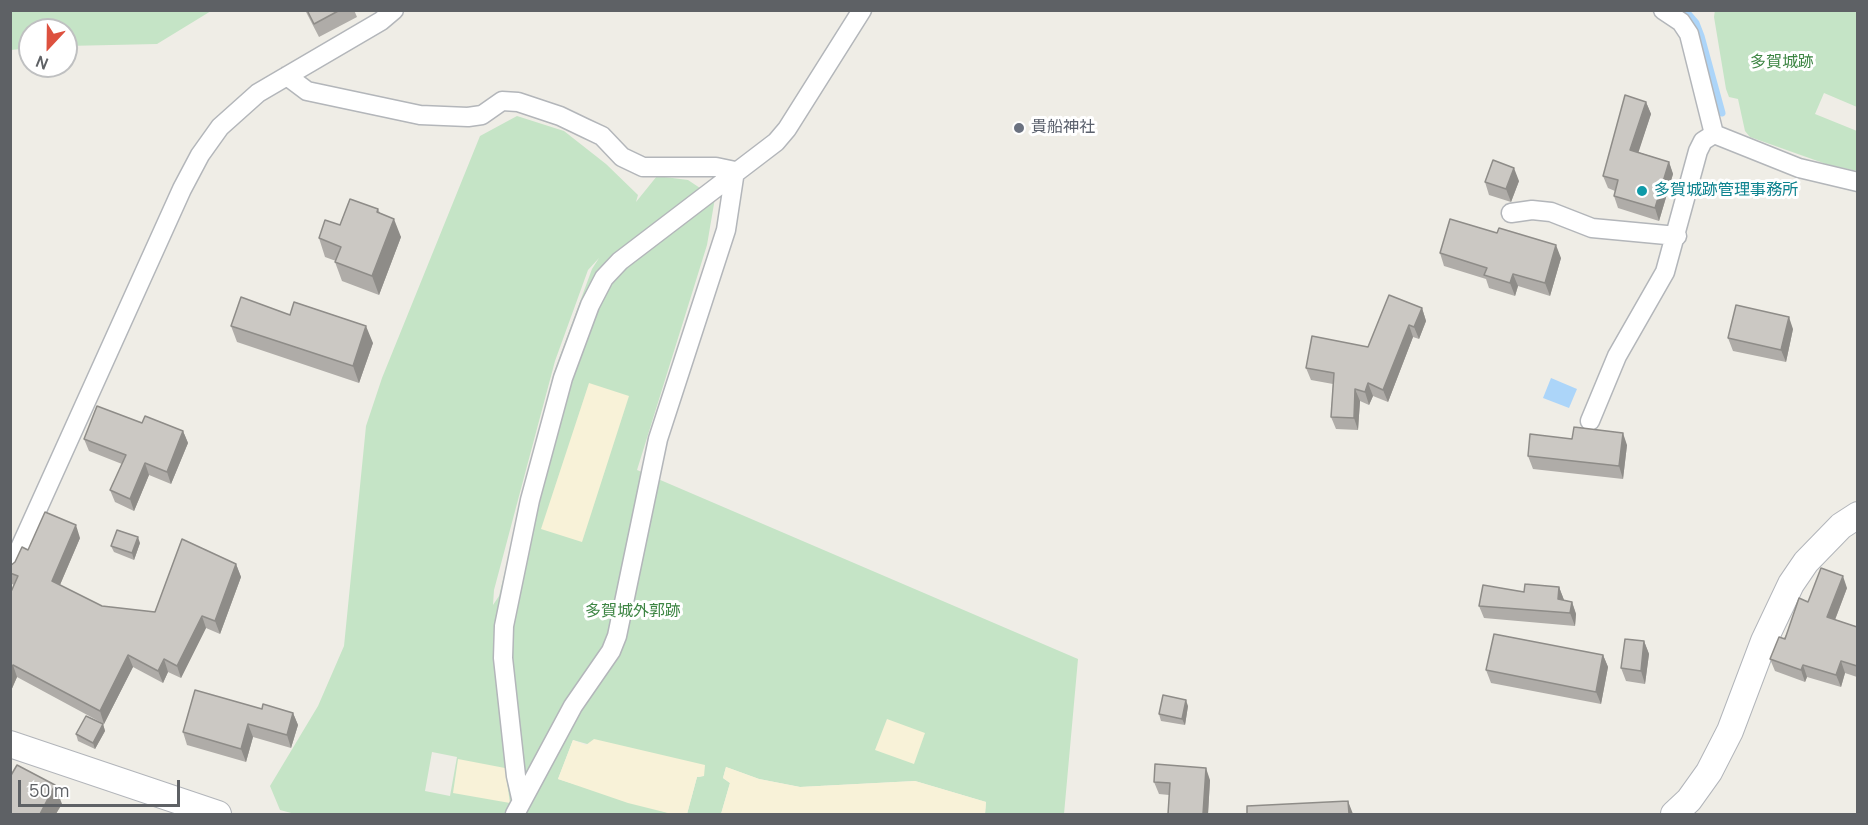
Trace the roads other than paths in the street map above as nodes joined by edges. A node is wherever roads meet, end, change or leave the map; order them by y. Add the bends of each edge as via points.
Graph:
1 (394, 10) edge
2 (862, 10) edge
3 (1663, 10) edge
4 (287, 76) junction
5 (1714, 135) junction
6 (735, 171) junction
7 (1857, 182) edge
8 (1511, 213) dead end
9 (1677, 236) junction
10 (1590, 421) dead end
11 (1857, 515) edge
12 (10, 570) edge
13 (10, 744) edge
14 (518, 806) edge
15 (218, 814) edge
16 (1674, 814) edge

1 - 4 street
2 - 6 street via 787,129
3 - 5 street via 1681,22 1689,34
4 - 6 street via 307,91 420,115 475,116 502,101 518,102 602,136 622,157 643,166
4 - 12 street via 258,93 220,127 200,155
5 - 7 street via 1799,168
5 - 9 street via 1703,141 1698,151
6 - 14 street via 726,230 658,439 617,636
6 - 14 street via 620,261 604,278 590,304 563,378 530,500 504,626 503,658
8 - 9 street via 1541,211 1592,228
9 - 10 street via 1665,272 1617,356
11 - 16 street via 1806,562 1791,584 1764,641 1730,731 1709,772
13 - 15 street

